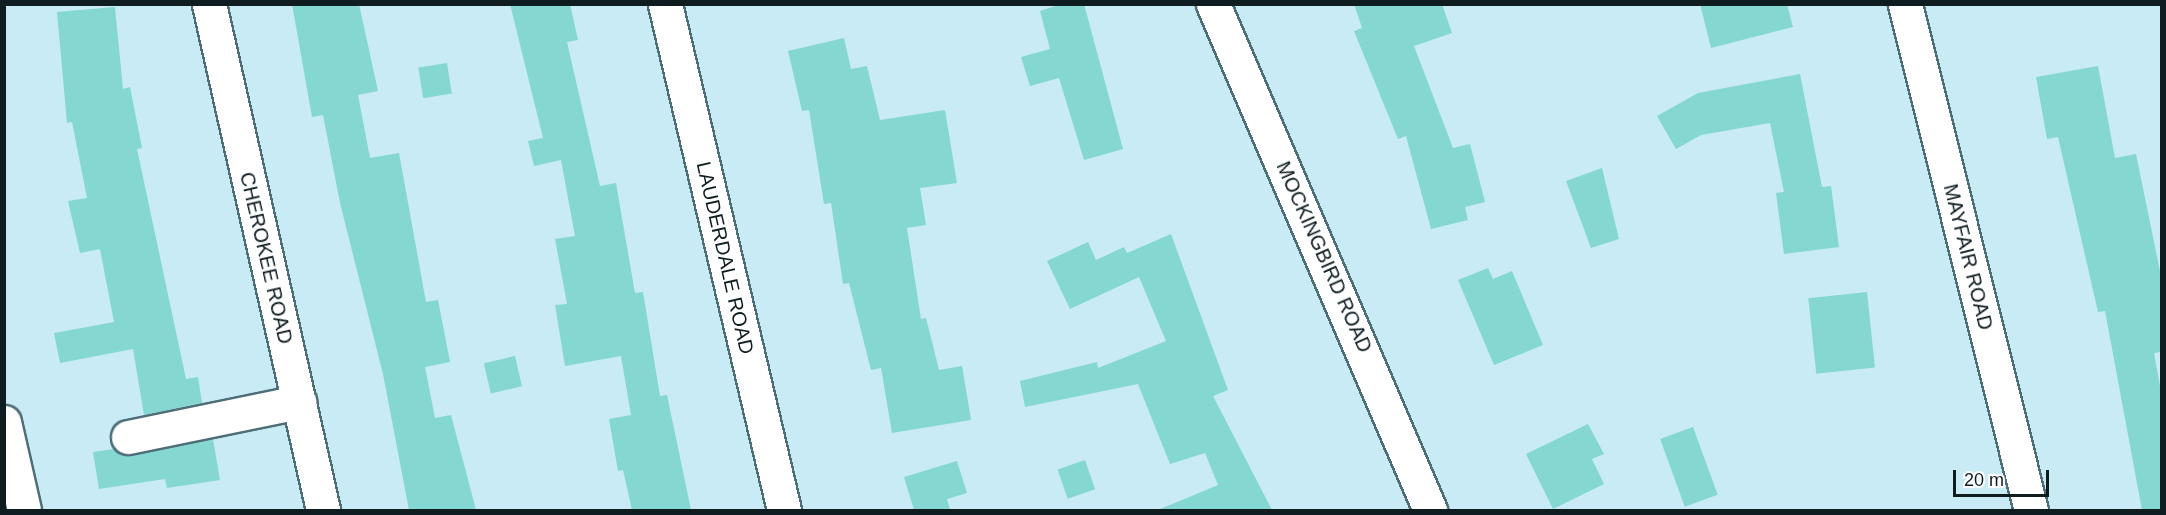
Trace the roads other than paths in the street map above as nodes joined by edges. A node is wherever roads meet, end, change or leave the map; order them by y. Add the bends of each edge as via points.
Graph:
1 (209, 4) edge
2 (665, 4) edge
3 (1213, 4) edge
4 (1905, 4) edge
5 (299, 402) junction
6 (4, 422) edge
7 (128, 437) dead end
8 (24, 510) edge
9 (323, 510) edge
10 (784, 510) edge
11 (1430, 510) edge
12 (2031, 510) edge

1 - 5 street, CHEROKEE ROAD
2 - 10 street, LAUDERDALE ROAD
3 - 11 street, MOCKINGBIRD ROAD
4 - 12 street, MAYFAIR ROAD
5 - 7 street
5 - 9 street, CHEROKEE ROAD
6 - 8 street

